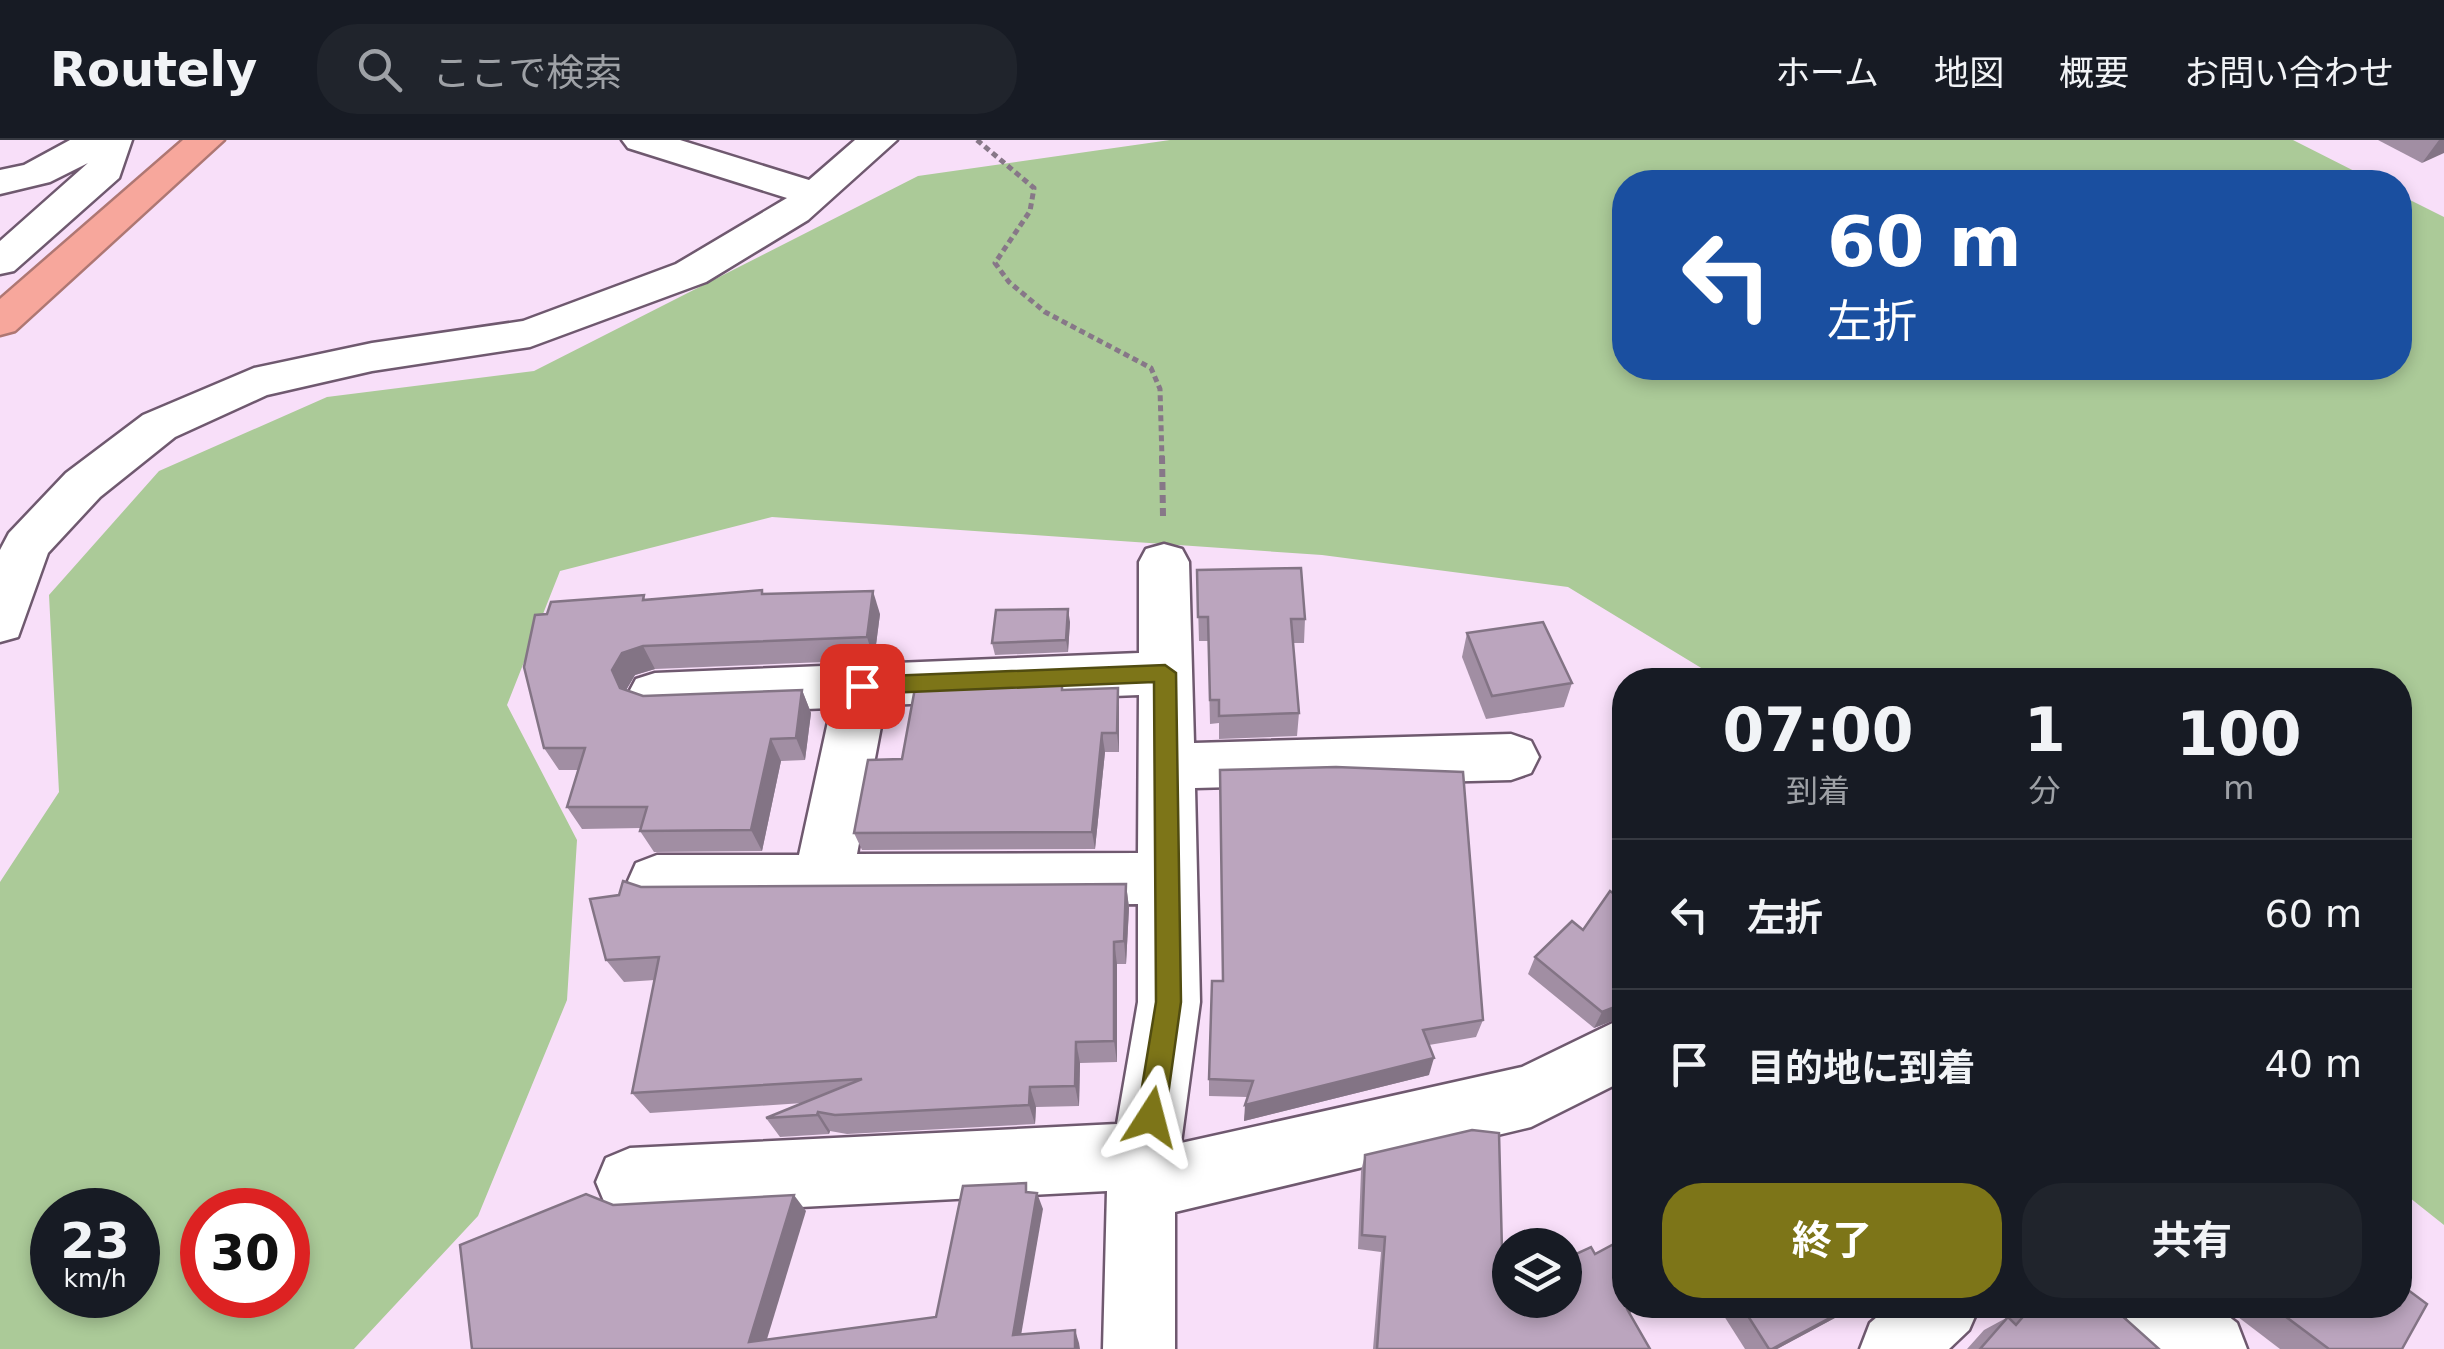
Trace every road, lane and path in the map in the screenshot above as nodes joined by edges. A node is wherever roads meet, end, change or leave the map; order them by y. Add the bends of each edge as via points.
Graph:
1 (94, 140) edge
2 (113, 140) edge
3 (205, 140) edge
4 (641, 140) edge
5 (878, 140) edge
6 (977, 140) edge
7 (0, 182) edge
8 (815, 194) junction
9 (0, 262) edge
10 (0, 322) edge
11 (1164, 562) joint
12 (0, 623) edge
13 (1165, 673) junction
14 (862, 686) junction
15 (655, 694) edge
16 (1511, 757) dead end
17 (1166, 766) junction
18 (1168, 878) junction
19 (823, 880) junction
20 (657, 881) dead end
21 (1612, 1055) edge
22 (1143, 1171) junction
23 (630, 1182) dead end
24 (1930, 1318) edge
25 (2173, 1318) edge
26 (1139, 1349) edge
27 (1896, 1349) edge
28 (2211, 1349) edge

1 - 7 street via 36,174
2 - 9 street via 105,170
3 - 10 highway
4 - 8 street
5 - 8 street
6 - 11 path via 1034,188 1030,211 995,263 1009,285 1034,308 1151,368 1160,389
8 - 12 street via 691,273 530,333 254,383 159,426 83,485 26,546
11 - 13 street
13 - 14 street
13 - 17 street
14 - 15 street
14 - 19 street
16 - 17 street
17 - 18 street
18 - 19 street
18 - 22 street via 1168,1002
19 - 20 street
21 - 22 street via 1531,1096
22 - 23 street
22 - 26 street
24 - 27 street
25 - 28 street

